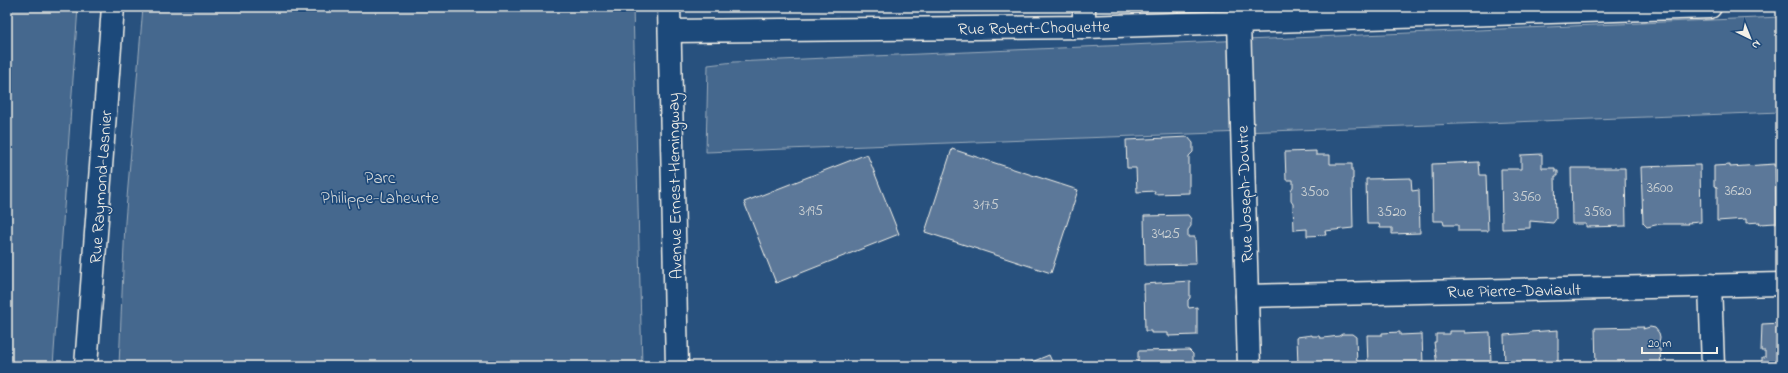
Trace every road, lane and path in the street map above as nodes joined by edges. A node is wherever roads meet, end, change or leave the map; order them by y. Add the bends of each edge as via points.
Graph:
1 (113, 7) edge
2 (669, 7) edge
3 (1682, 7) edge
4 (1710, 7) edge
5 (1380, 12) edge
6 (1084, 17) edge
7 (1239, 22) junction
8 (670, 31) junction
9 (1781, 284) edge
10 (1710, 285) junction
11 (1247, 296) junction
12 (86, 366) edge
13 (677, 366) edge
14 (1249, 366) edge
15 (1713, 366) edge

1 - 12 street, Rue Raymond-Lasnier
2 - 8 street, Avenue Ernest-Hemingway
3 - 4 street, Rue Robert-Choquette
3 - 5 street, Rue Robert-Choquette
5 - 7 street, Rue Robert-Choquette
6 - 7 street, Rue Robert-Choquette
6 - 8 street, Rue Robert-Choquette
7 - 11 street, Rue Joseph-Doutre
8 - 13 street, Avenue Ernest-Hemingway
9 - 10 street, Rue Pierre-Daviault
10 - 11 street, Rue Pierre-Daviault
10 - 15 street
11 - 14 street, Rue Joseph-Doutre

